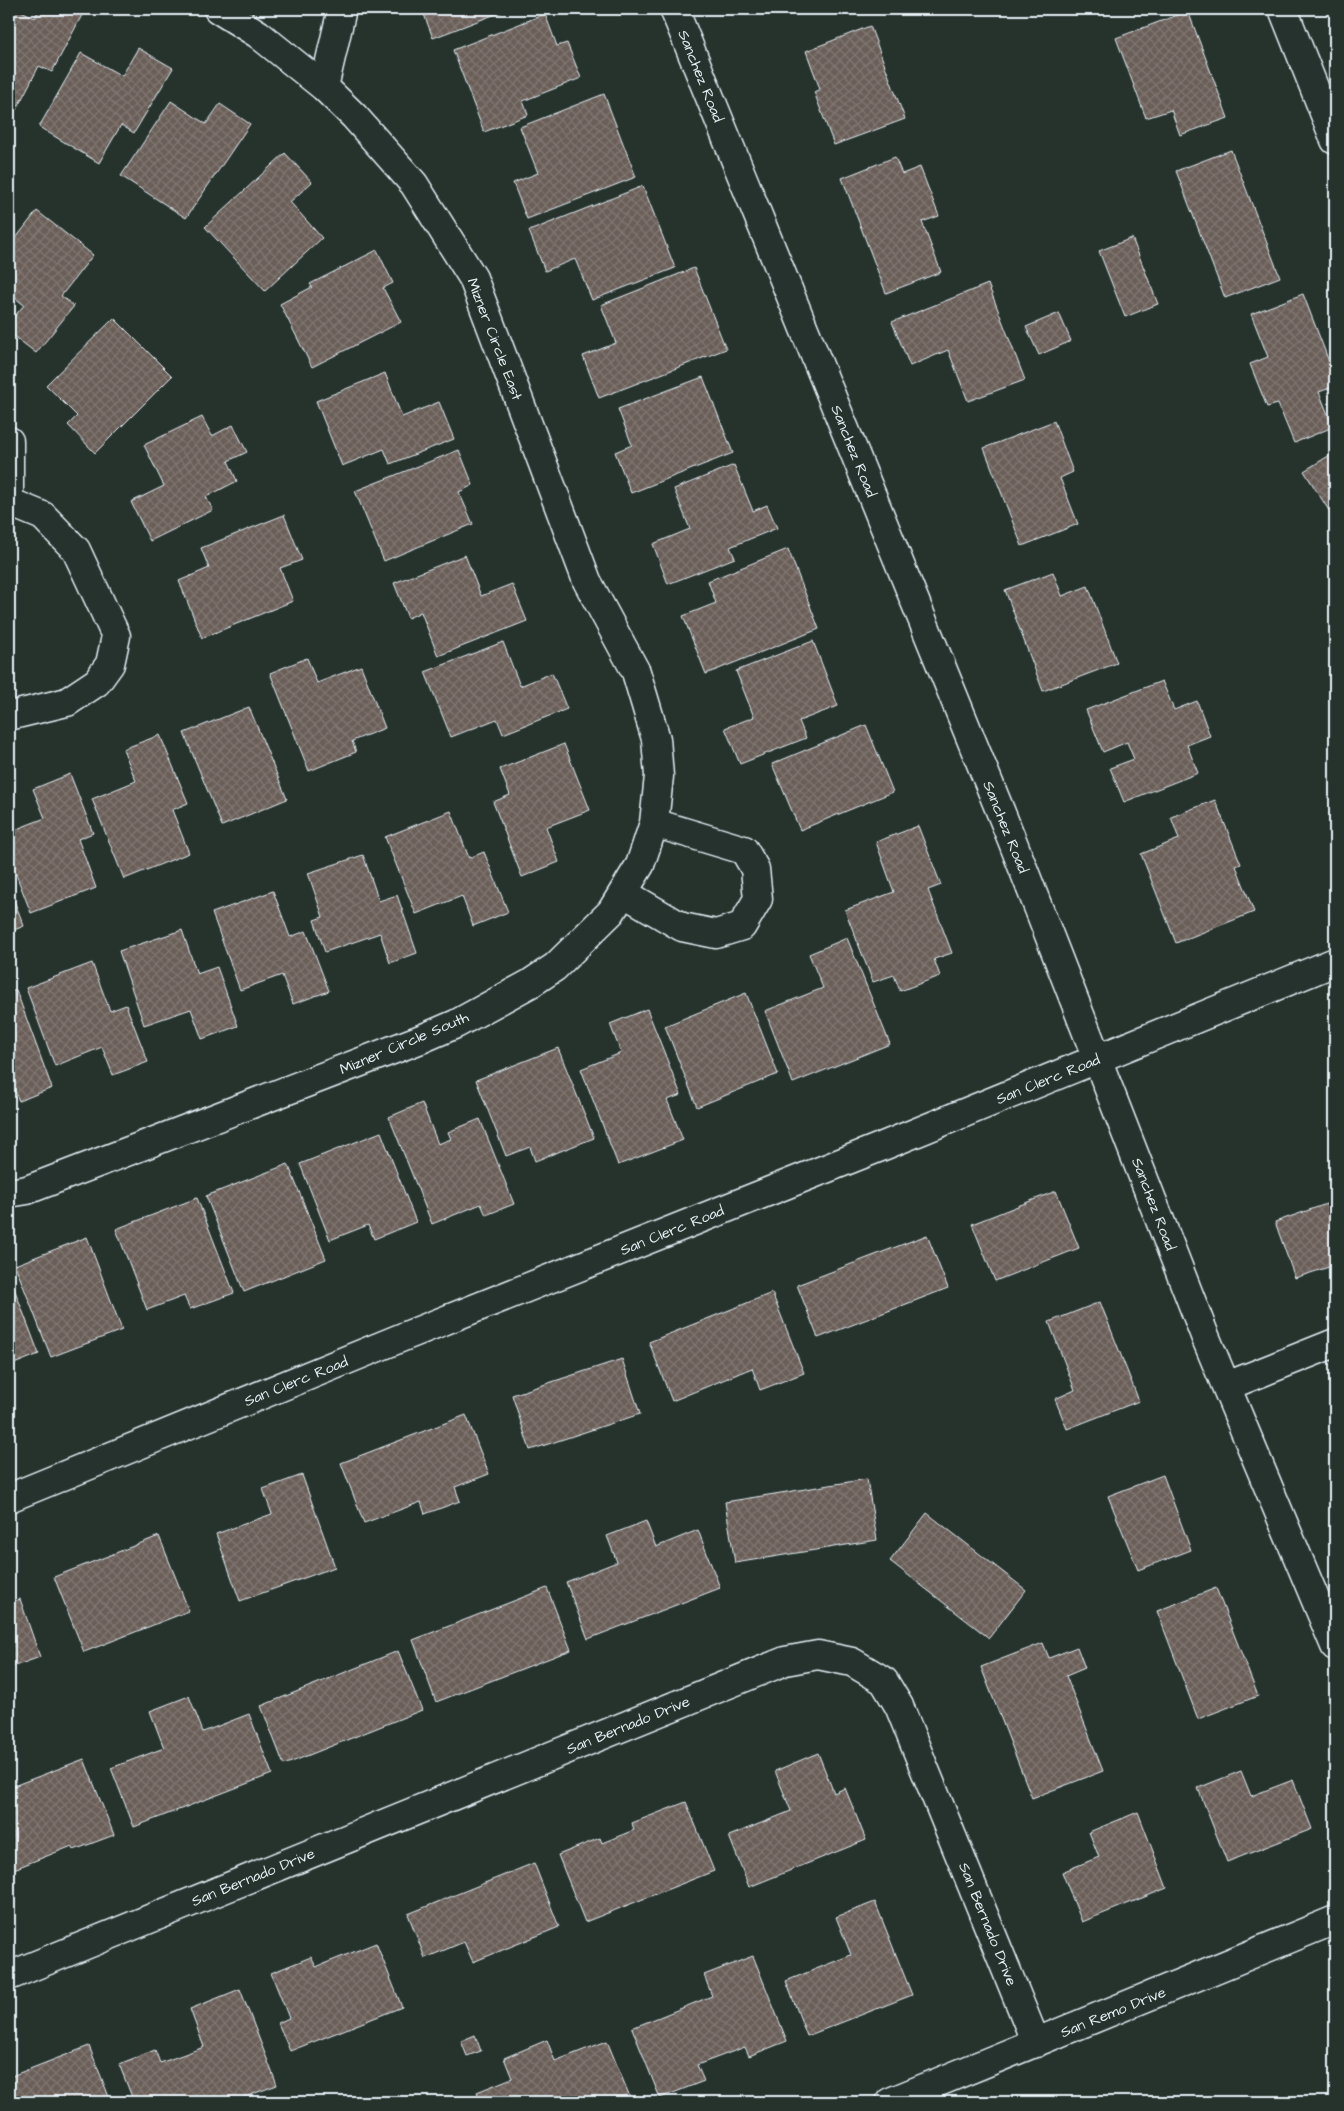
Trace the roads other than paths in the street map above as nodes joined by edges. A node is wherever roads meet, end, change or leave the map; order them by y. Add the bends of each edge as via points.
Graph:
1 (342, 9) edge
2 (674, 9) edge
3 (1283, 9) edge
4 (231, 12) edge
5 (324, 87) junction
6 (1335, 140) edge
7 (9, 440) edge
8 (9, 501) edge
9 (9, 716) edge
10 (651, 718) joint
11 (654, 823) junction
12 (624, 893) junction
13 (1335, 962) edge
14 (1098, 1058) junction
15 (9, 1193) edge
16 (1335, 1343) edge
17 (1227, 1386) junction
18 (9, 1498) edge
19 (1335, 1646) edge
20 (1335, 1920) edge
21 (9, 1976) edge
22 (1036, 2043) junction
23 (890, 2102) edge

1 - 5 street
2 - 14 street, Sanchez Road
3 - 6 street
4 - 5 street, Mizner Circle East
5 - 10 street, Mizner Circle East via 414,184 473,278 587,581 636,672
7 - 8 street
8 - 9 street via 43,516 76,550 116,636 110,664 97,682 67,702
10 - 11 street, Mizner Circle South via 660,776
11 - 12 street, Mizner Circle South via 640,865
11 - 12 street via 744,850 755,869 758,898 742,926 716,934 682,927
12 - 15 street, Mizner Circle South via 611,912 555,967 456,1024 27,1190
13 - 14 street, San Clerc Road
14 - 17 street, Sanchez Road
14 - 18 street, San Clerc Road
16 - 17 street
17 - 19 street, Sanchez Road
20 - 22 street, San Remo Drive
21 - 22 street, San Bernado Drive via 785,1661 818,1655 852,1662 884,1681 899,1706
22 - 23 street, San Remo Drive

